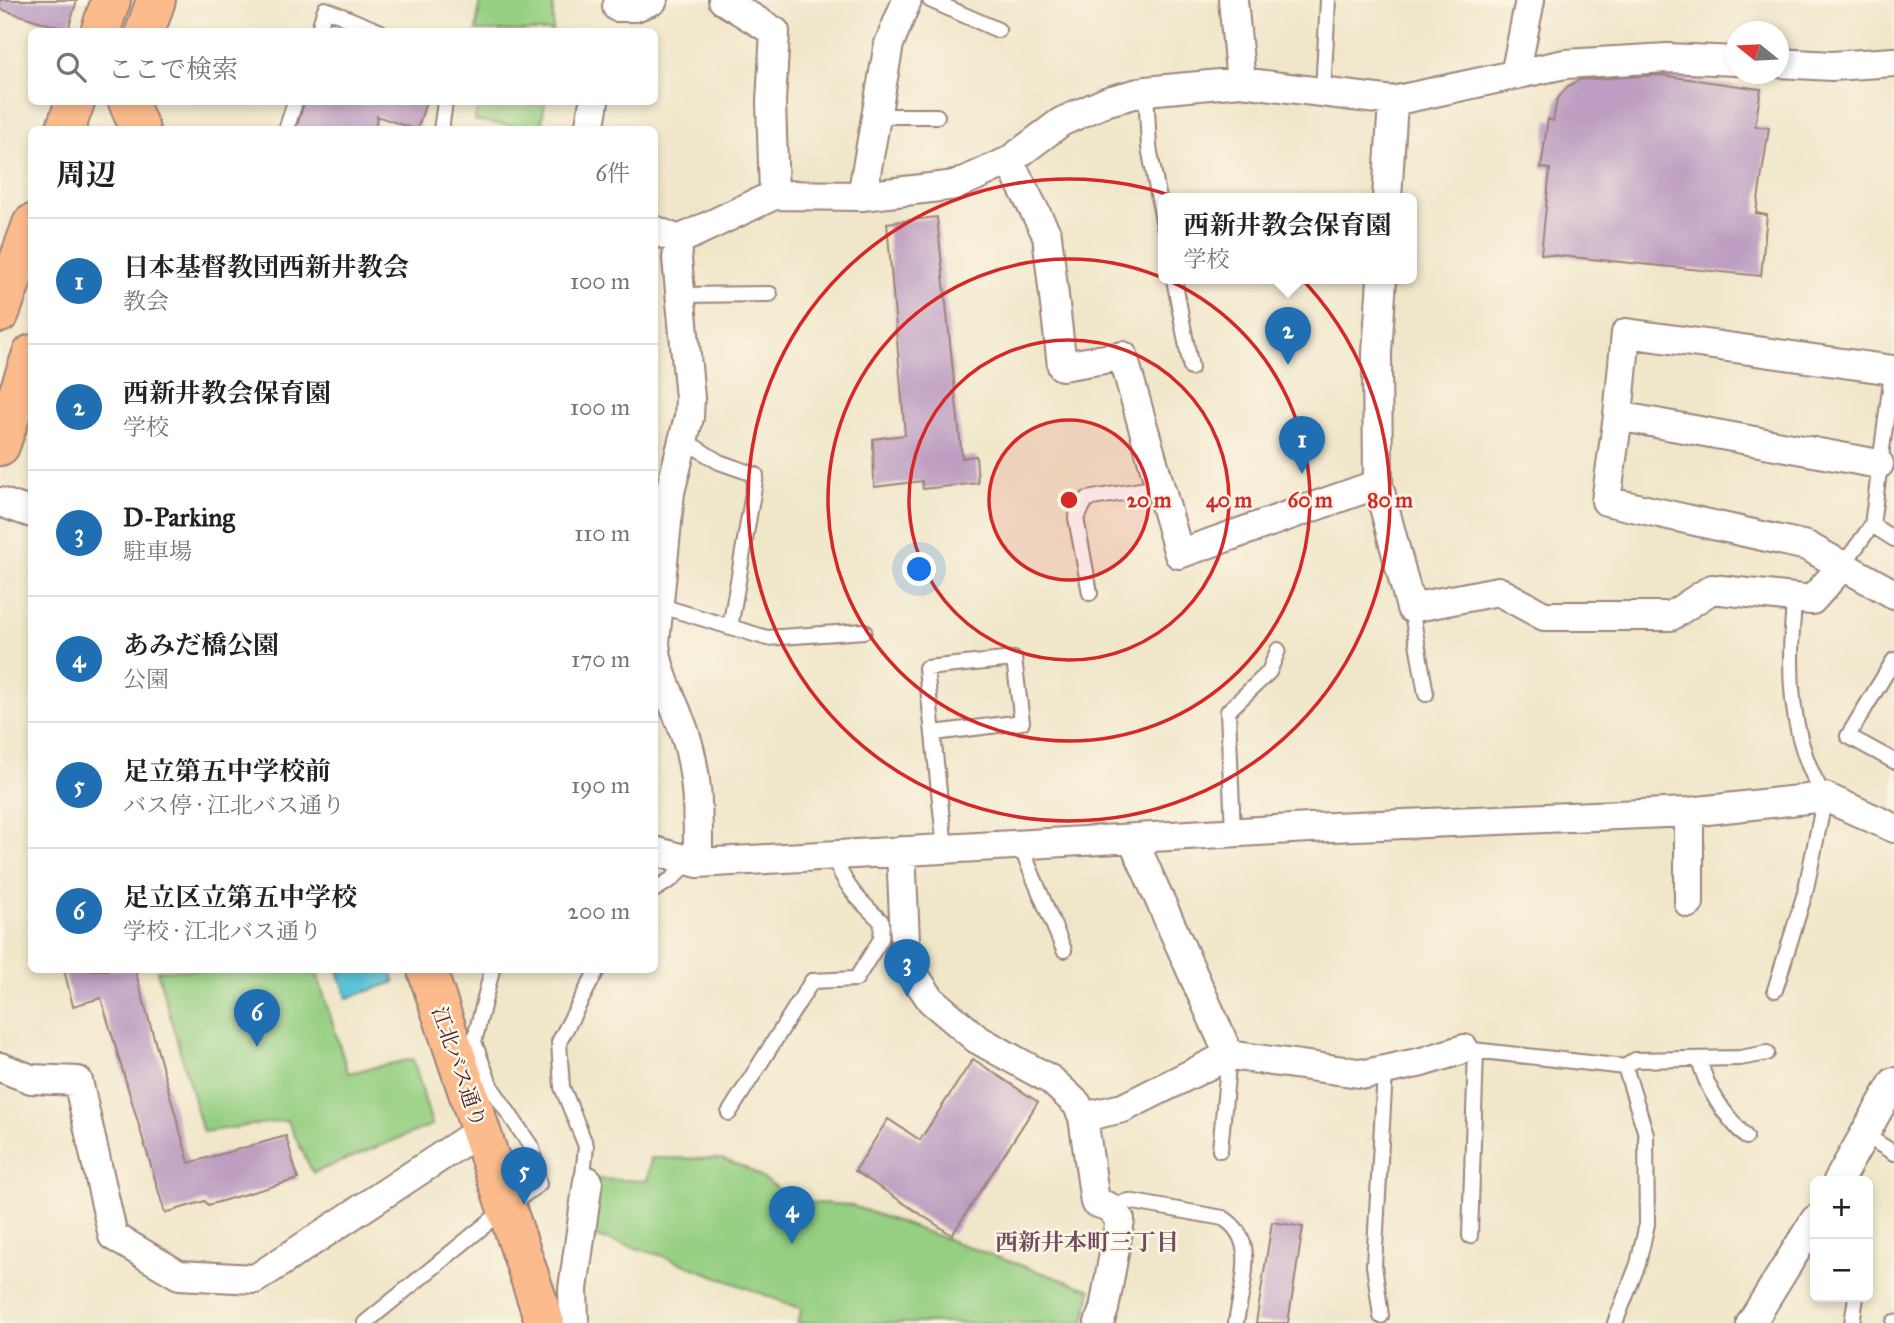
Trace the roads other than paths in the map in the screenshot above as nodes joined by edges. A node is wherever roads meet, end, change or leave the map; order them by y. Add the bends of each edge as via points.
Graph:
1 (156, 0) edge
2 (653, 0) edge
3 (723, 0) edge
4 (907, 0) edge
5 (930, 0) edge
6 (1233, 0) edge
7 (1328, 0) edge
8 (1530, 0) edge
9 (614, 13) edge
10 (146, 28) edge
11 (319, 28) edge
12 (371, 28) edge
13 (998, 30) dead end
14 (1726, 61) edge
15 (1894, 62) edge
16 (1789, 64) edge
17 (1515, 75) junction
18 (1241, 82) junction
19 (1146, 91) junction
20 (1323, 91) junction
21 (1393, 101) junction
22 (74, 105) edge
23 (120, 105) edge
24 (129, 105) edge
25 (294, 105) edge
26 (444, 105) edge
27 (593, 105) edge
28 (876, 116) junction
29 (937, 116) dead end
30 (66, 126) edge
31 (112, 126) edge
32 (138, 126) edge
33 (287, 126) edge
34 (441, 126) edge
35 (590, 126) edge
36 (1009, 161) junction
37 (1387, 193) edge
38 (1158, 194) edge
39 (774, 195) junction
40 (862, 196) junction
41 (28, 235) edge
42 (667, 235) edge
43 (1175, 284) edge
44 (1382, 284) edge
45 (770, 294) dead end
46 (680, 295) junction
47 (0, 313) edge
48 (28, 366) edge
49 (1893, 367) edge
50 (1191, 369) dead end
51 (1618, 416) junction
52 (1890, 417) edge
53 (684, 440) junction
54 (0, 446) edge
55 (1879, 464) junction
56 (1378, 484) junction
57 (1158, 486) junction
58 (0, 502) edge
59 (662, 508) edge
60 (28, 512) edge
61 (1872, 525) junction
62 (1894, 539) edge
63 (1844, 564) junction
64 (1090, 593) dead end
65 (1894, 594) edge
66 (1794, 597) junction
67 (661, 607) junction
68 (1411, 608) junction
69 (658, 624) edge
70 (730, 628) junction
71 (864, 631) dead end
72 (1278, 650) dead end
73 (1894, 660) edge
74 (658, 669) edge
75 (1426, 694) dead end
76 (934, 733) junction
77 (1894, 761) edge
78 (1825, 797) junction
79 (1689, 812) junction
80 (1894, 828) edge
81 (1233, 833) junction
82 (1133, 840) junction
83 (1020, 845) junction
84 (945, 848) junction
85 (901, 850) junction
86 (658, 852) edge
87 (835, 856) junction
88 (694, 862) junction
89 (658, 888) edge
90 (1689, 903) dead end
91 (894, 929) junction
92 (1064, 950) dead end
93 (428, 973) edge
94 (491, 973) edge
95 (595, 973) edge
96 (1774, 990) dead end
97 (1470, 1050) junction
98 (1767, 1053) dead end
99 (1230, 1055) junction
100 (1699, 1059) junction
101 (0, 1067) edge
102 (1625, 1067) junction
103 (1385, 1072) junction
104 (1894, 1082) edge
105 (729, 1113) dead end
106 (1083, 1117) junction
107 (481, 1130) junction
108 (1866, 1135) junction
109 (1746, 1137) dead end
110 (1220, 1150) dead end
111 (1894, 1153) edge
112 (1841, 1176) edge
113 (588, 1181) joint
114 (1109, 1207) junction
115 (506, 1208) junction
116 (1810, 1228) edge
117 (1469, 1236) dead end
118 (1855, 1302) edge
119 (1381, 1316) dead end
120 (365, 1323) edge
121 (545, 1323) edge
122 (574, 1323) edge
123 (1099, 1323) edge
124 (1236, 1323) edge
125 (1615, 1323) edge
126 (1751, 1323) edge
127 (1852, 1323) edge

1 - 10 main road
2 - 9 street
3 - 39 street via 775,32 771,102
4 - 28 street via 889,44
5 - 13 lane
6 - 18 street
7 - 20 lane
8 - 17 street
11 - 12 lane via 325,9
14 - 17 street via 1667,58 1564,64
15 - 16 street
17 - 21 street
18 - 19 street
18 - 20 street
19 - 36 street via 1108,101 1061,122
19 - 38 lane
20 - 21 street
21 - 37 street
22 - 30 main road
23 - 31 main road
24 - 32 main road
25 - 33 lane
26 - 34 lane
27 - 35 street
28 - 29 lane
28 - 40 street
36 - 40 street via 956,185
36 - 57 street via 1047,235 1062,366 1124,356
39 - 40 street
39 - 42 street
41 - 47 main road
42 - 46 street
43 - 50 lane
44 - 56 street
45 - 46 lane
46 - 53 street via 691,398
48 - 54 main road
49 - 51 street via 1626,333
49 - 52 lane
51 - 55 street
51 - 63 street via 1606,501 1807,546
52 - 55 lane
53 - 59 street
53 - 70 lane via 719,462 756,475
55 - 61 lane
56 - 57 street via 1178,554
56 - 68 street
57 - 64 lane via 1087,499 1076,518
58 - 60 street
59 - 67 street
61 - 62 lane
61 - 63 lane
63 - 65 street
63 - 66 street via 1812,600
66 - 68 street via 1712,589 1671,616 1544,616 1498,591
66 - 78 lane via 1791,659 1796,723 1803,756
67 - 69 street
67 - 70 lane
68 - 75 lane
70 - 71 lane via 767,638
72 - 81 lane via 1269,671 1228,711
73 - 77 lane via 1848,736
74 - 88 street via 686,736 696,781
76 - 76 lane via 926,668 1014,659 1022,722
76 - 84 lane
78 - 79 street
78 - 80 street
78 - 96 lane via 1805,892
79 - 81 street
79 - 90 street
81 - 82 street
82 - 83 street
82 - 99 street
83 - 84 street
83 - 92 lane
84 - 85 street
85 - 87 street
85 - 91 street
86 - 88 street
87 - 88 street
87 - 91 lane via 839,873 856,898
88 - 89 lane
91 - 105 lane via 881,939 856,979 812,981
91 - 106 street via 906,963 931,1000 988,1046 1067,1091
93 - 107 main road, 江北バス通り
94 - 115 lane via 474,1042 491,1087 532,1148 539,1184
95 - 113 lane via 559,1042 562,1087 586,1146 583,1175
97 - 102 lane
97 - 103 street
97 - 117 lane
98 - 100 lane
99 - 103 street via 1366,1074
99 - 106 street via 1123,1108
99 - 110 lane
100 - 102 lane via 1635,1060
100 - 109 lane via 1704,1081
101 - 107 street via 31,1079 78,1081 113,1236 180,1275 255,1279
102 - 125 lane via 1646,1134 1647,1224 1638,1264
103 - 119 lane via 1374,1265
104 - 108 street
106 - 114 street via 1095,1202
107 - 115 main road, 江北バス通り
108 - 111 lane
108 - 112 street
113 - 122 street via 573,1289
114 - 123 street via 1120,1220
114 - 124 lane via 1128,1201 1223,1218 1235,1225 1246,1251
115 - 120 lane
115 - 121 main road, 江北バス通り
116 - 126 street
118 - 127 lane

